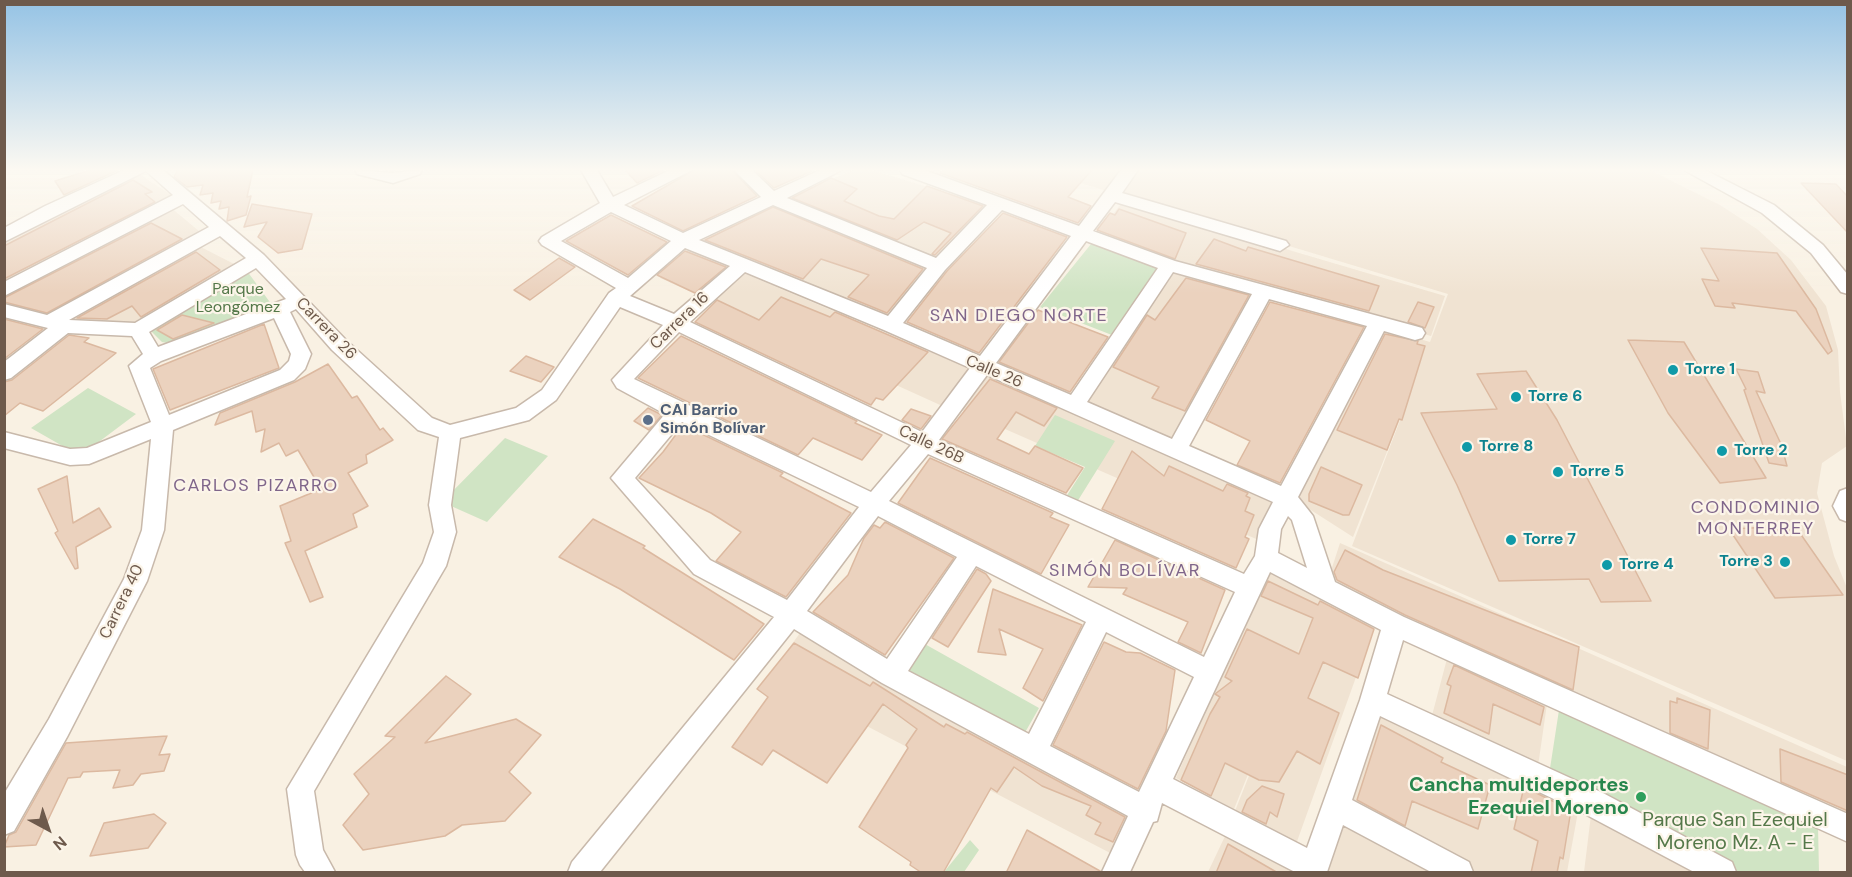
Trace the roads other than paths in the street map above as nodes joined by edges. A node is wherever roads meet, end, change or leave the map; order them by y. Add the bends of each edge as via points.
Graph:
1 (49, 211) edge
2 (156, 211) edge
3 (202, 211) edge
4 (600, 211) edge
5 (622, 211) edge
6 (744, 211) edge
7 (803, 211) edge
8 (991, 211) edge
9 (1017, 211) edge
10 (1098, 211) edge
11 (1165, 211) edge
12 (1770, 211) edge
13 (221, 228) junction
14 (1080, 234) junction
15 (4, 236) edge
16 (683, 240) junction
17 (1280, 244) dead end
18 (258, 259) junction
19 (742, 265) junction
20 (1168, 265) junction
21 (939, 266) junction
22 (1848, 288) edge
23 (4, 290) edge
24 (622, 292) junction
25 (1263, 292) junction
26 (299, 302) junction
27 (279, 309) junction
28 (4, 310) edge
29 (676, 323) junction
30 (57, 324) junction
31 (1378, 324) junction
32 (891, 326) junction
33 (138, 330) junction
34 (1415, 333) dead end
35 (147, 361) junction
36 (982, 366) junction
37 (4, 373) edge
38 (1074, 406) junction
39 (679, 412) junction
40 (163, 426) junction
41 (450, 433) junction
42 (4, 440) edge
43 (925, 443) junction
44 (1176, 451) junction
45 (1848, 497) edge
46 (1286, 498) junction
47 (874, 504) junction
48 (1848, 513) edge
49 (972, 554) junction
50 (1266, 558) junction
51 (1249, 587) junction
52 (1325, 589) junction
53 (791, 614) junction
54 (1101, 617) junction
55 (1395, 625) junction
56 (1211, 674) junction
57 (891, 675) junction
58 (1373, 700) junction
59 (1034, 751) junction
60 (1158, 786) junction
61 (1335, 806) junction
62 (1147, 811) junction
63 (4, 821) edge
64 (1848, 828) edge
65 (1314, 870) edge
66 (321, 873) edge
67 (582, 873) edge
68 (1116, 873) edge
69 (1459, 873) edge
70 (1722, 873) edge

1 - 15 street
2 - 23 street
3 - 13 street, Carrera 26
4 - 24 street, Calle 26B via 549,242
5 - 16 street, Calle 26
6 - 16 street
7 - 21 street
8 - 21 street
9 - 14 street
10 - 14 street
11 - 17 street
12 - 22 street via 1817,249
13 - 18 street, Carrera 26
13 - 30 street
14 - 20 street
14 - 36 street
16 - 19 street, Calle 26
16 - 24 street
18 - 26 street, Carrera 26
18 - 33 street
19 - 29 street, Carrera 16
19 - 32 street, Calle 26
20 - 25 street
20 - 38 street
21 - 32 street
24 - 29 street, Calle 26B
24 - 41 street via 549,395 522,414
25 - 31 street
25 - 44 street
26 - 27 street
26 - 41 street, Carrera 26 via 339,345 425,424
27 - 35 street
27 - 40 street via 301,354 298,364 287,375
28 - 30 street
29 - 39 street, Carrera 16 via 622,380
29 - 43 street, Calle 26B
30 - 33 street
30 - 37 street
31 - 34 street
31 - 46 street
32 - 36 street, Calle 26
33 - 35 street, Carrera 40
35 - 40 street, Carrera 40
36 - 38 street, Calle 26
36 - 43 street
38 - 44 street, Calle 26
39 - 47 street
39 - 53 street via 623,474 623,481 702,567
40 - 42 street via 89,456 70,457
40 - 63 street, Carrera 40 via 153,530 135,581
41 - 66 street via 440,505 445,532 434,566 300,789 310,855
43 - 47 street
43 - 51 street, Calle 26B
44 - 46 street, Calle 26
45 - 48 street via 1844,506
46 - 50 street via 1270,529
46 - 52 street, Calle 26 via 1302,516
47 - 49 street
47 - 53 street
49 - 54 street
49 - 57 street
50 - 51 street
50 - 52 street
51 - 56 street
52 - 55 street
53 - 57 street
53 - 67 street
54 - 56 street
54 - 59 street
55 - 58 street
55 - 64 street
56 - 60 street
57 - 59 street
58 - 61 street
58 - 70 street via 1593,803
59 - 62 street
60 - 62 street
60 - 65 street
61 - 65 street
61 - 69 street
62 - 68 street

